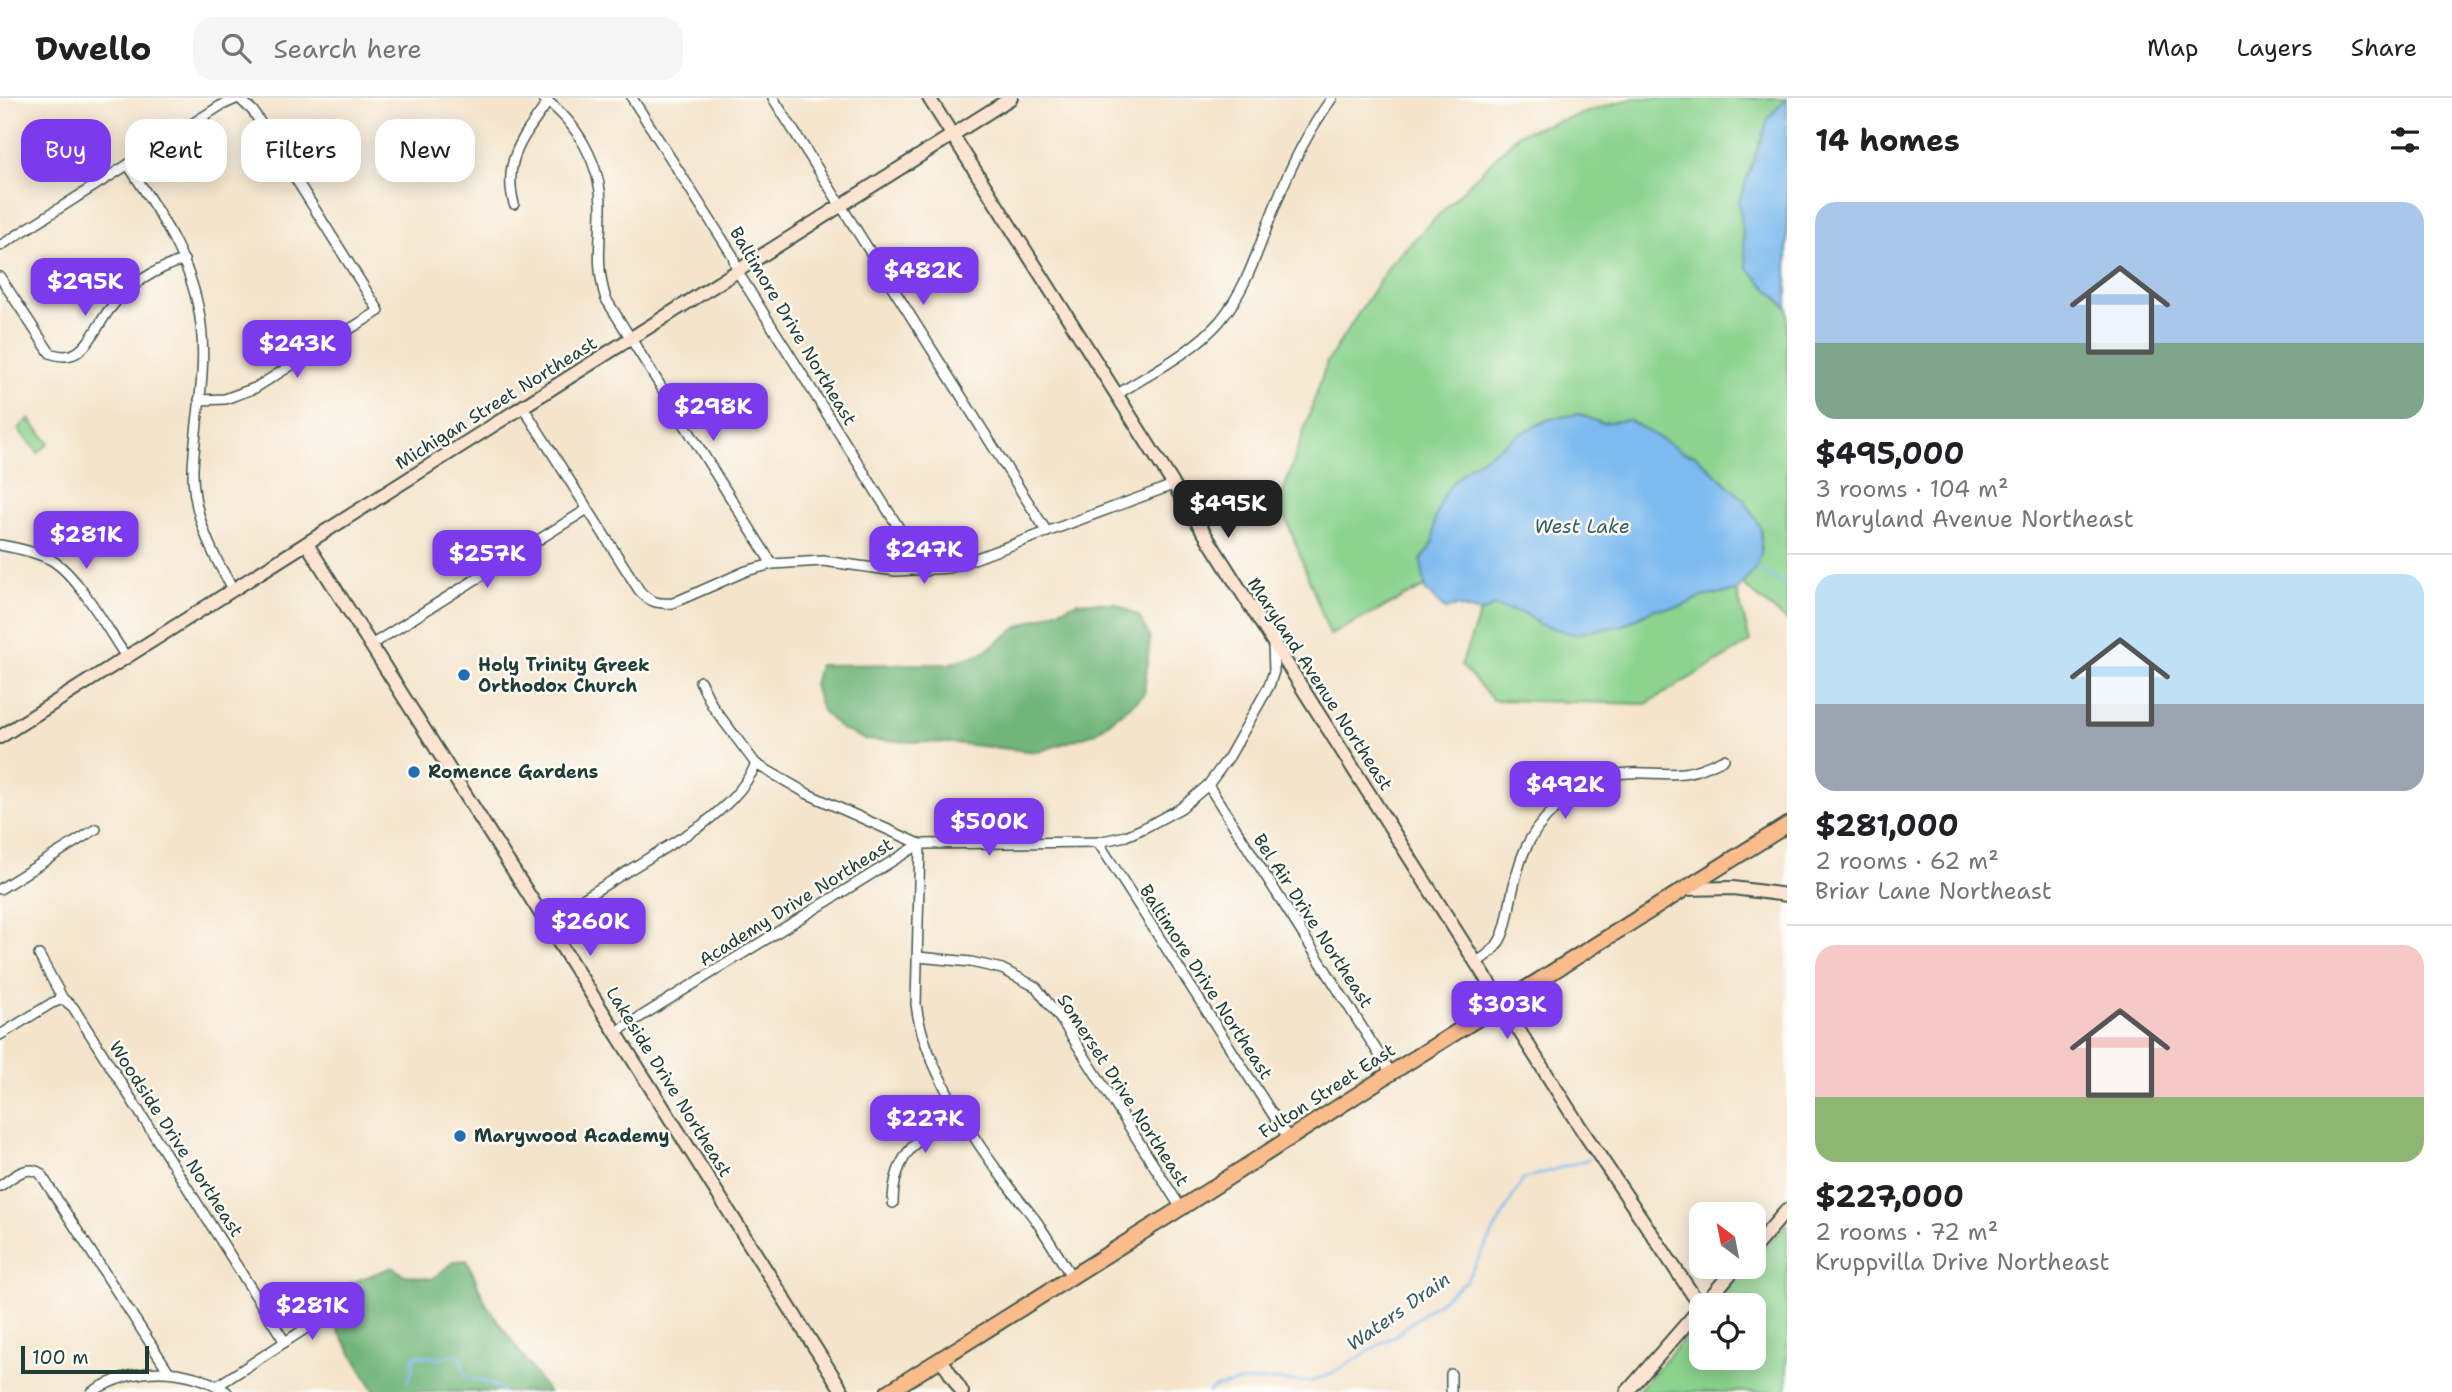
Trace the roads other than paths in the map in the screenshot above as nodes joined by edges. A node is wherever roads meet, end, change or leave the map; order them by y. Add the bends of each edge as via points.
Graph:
1 (238, 98) edge
2 (632, 98) edge
3 (773, 98) edge
4 (929, 98) edge
5 (1011, 98) edge
6 (1332, 98) edge
7 (546, 100) edge
8 (200, 119) edge
9 (952, 135) junction
10 (125, 167) edge
11 (139, 182) edge
12 (514, 204) dead end
13 (841, 205) junction
14 (0, 246) edge
15 (184, 260) junction
16 (737, 271) junction
17 (0, 277) edge
18 (630, 338) junction
19 (1116, 394) junction
20 (200, 400) junction
21 (523, 407) junction
22 (1174, 485) junction
23 (586, 510) junction
24 (1047, 532) junction
25 (307, 544) junction
26 (0, 545) edge
27 (772, 564) junction
28 (926, 571) junction
29 (234, 590) junction
30 (371, 645) junction
31 (1273, 645) junction
32 (127, 658) junction
33 (700, 681) dead end
34 (0, 737) edge
35 (1724, 759) dead end
36 (756, 764) junction
37 (1208, 785) junction
38 (1787, 825) edge
39 (96, 829) dead end
40 (1098, 842) junction
41 (920, 844) junction
42 (0, 889) edge
43 (1684, 889) junction
44 (1787, 895) edge
45 (547, 921) junction
46 (39, 955) dead end
47 (918, 957) junction
48 (1477, 962) junction
49 (63, 999) junction
50 (1504, 1003) junction
51 (617, 1032) junction
52 (0, 1035) edge
53 (1391, 1073) junction
54 (959, 1112) junction
55 (1288, 1138) junction
56 (0, 1186) edge
57 (893, 1203) dead end
58 (1181, 1208) junction
59 (1787, 1210) edge
60 (1766, 1234) edge
61 (1071, 1276) junction
62 (1726, 1279) edge
63 (1693, 1293) edge
64 (1714, 1293) edge
65 (322, 1318) dead end
66 (1689, 1321) edge
67 (285, 1342) junction
68 (941, 1359) junction
69 (169, 1372) junction
70 (1451, 1374) dead end
71 (218, 1386) junction
72 (92, 1392) edge
73 (227, 1392) edge
74 (843, 1392) edge
75 (888, 1392) edge
76 (962, 1392) edge
77 (1451, 1392) edge
78 (1627, 1392) edge

1 - 8 street
1 - 20 street via 253,111 379,311 256,388 225,399
2 - 16 street, Baltimore Drive Northeast via 733,256
3 - 13 street
4 - 9 street, Maryland Avenue Northeast
5 - 9 street, Michigan Street Northeast
6 - 19 street via 1290,169 1252,269 1231,307 1199,340
7 - 12 street via 510,167
7 - 18 street via 571,125 596,174 601,208 599,272 606,299
9 - 13 street, Michigan Street Northeast
9 - 19 street, Maryland Avenue Northeast
10 - 14 street
11 - 15 street
13 - 16 street, Michigan Street Northeast
13 - 24 street
15 - 17 street via 165,266 131,289 109,309 78,352 66,356 50,353
15 - 20 street via 202,327
16 - 18 street, Michigan Street Northeast
16 - 28 street, Baltimore Drive Northeast
18 - 21 street, Michigan Street Northeast
18 - 27 street
19 - 22 street, Maryland Avenue Northeast
20 - 29 street via 194,489 204,531
21 - 23 street
21 - 25 street, Michigan Street Northeast
22 - 24 street
22 - 31 street, Maryland Avenue Northeast
23 - 27 street via 646,599 661,604
23 - 30 street
24 - 28 street via 950,568
25 - 29 street, Michigan Street Northeast
25 - 30 street, Lakeside Drive Northeast
26 - 32 street via 53,561 73,579
27 - 28 street via 823,561
29 - 32 street, Michigan Street Northeast
30 - 45 street, Lakeside Drive Northeast
31 - 37 street, Academy Drive Northeast via 1275,671 1269,686
31 - 48 street, Maryland Avenue Northeast
32 - 34 street, Michigan Street Northeast
33 - 36 street via 713,707
35 - 48 street via 1684,773 1606,777 1554,810 1531,834 1522,855 1502,938
36 - 41 street via 808,794
36 - 45 street via 742,789 702,825
37 - 40 street, Academy Drive Northeast via 1181,808 1144,828
37 - 53 street, Bel Air Drive Northeast
38 - 43 main road, Fulton Street East
39 - 42 street
40 - 41 street, Academy Drive Northeast
40 - 55 street, Baltimore Drive Northeast
41 - 47 street
41 - 51 street, Academy Drive Northeast
43 - 44 street via 1733,888
43 - 50 main road, Fulton Street East
45 - 51 street, Lakeside Drive Northeast
46 - 49 street, Woodside Drive Northeast
47 - 54 street via 918,1022
47 - 58 street, Somerset Drive Northeast via 1002,969 1036,987
48 - 50 street, Maryland Avenue Northeast
49 - 52 street
49 - 67 street, Woodside Drive Northeast via 73,1007
50 - 53 main road, Fulton Street East
50 - 63 street, Maryland Avenue Northeast via 1580,1128
51 - 74 street, Lakeside Drive Northeast
53 - 55 main road, Fulton Street East
54 - 57 street via 909,1150 895,1178
54 - 61 street
55 - 58 main road, Fulton Street East
56 - 69 street via 34,1169 47,1180
58 - 61 main road, Fulton Street East
59 - 60 street
61 - 68 main road, Fulton Street East
62 - 64 street
65 - 67 street
66 - 78 street
67 - 71 street
68 - 75 main road, Fulton Street East
68 - 76 street
69 - 71 street
69 - 72 street via 141,1372
70 - 77 street
71 - 73 street

